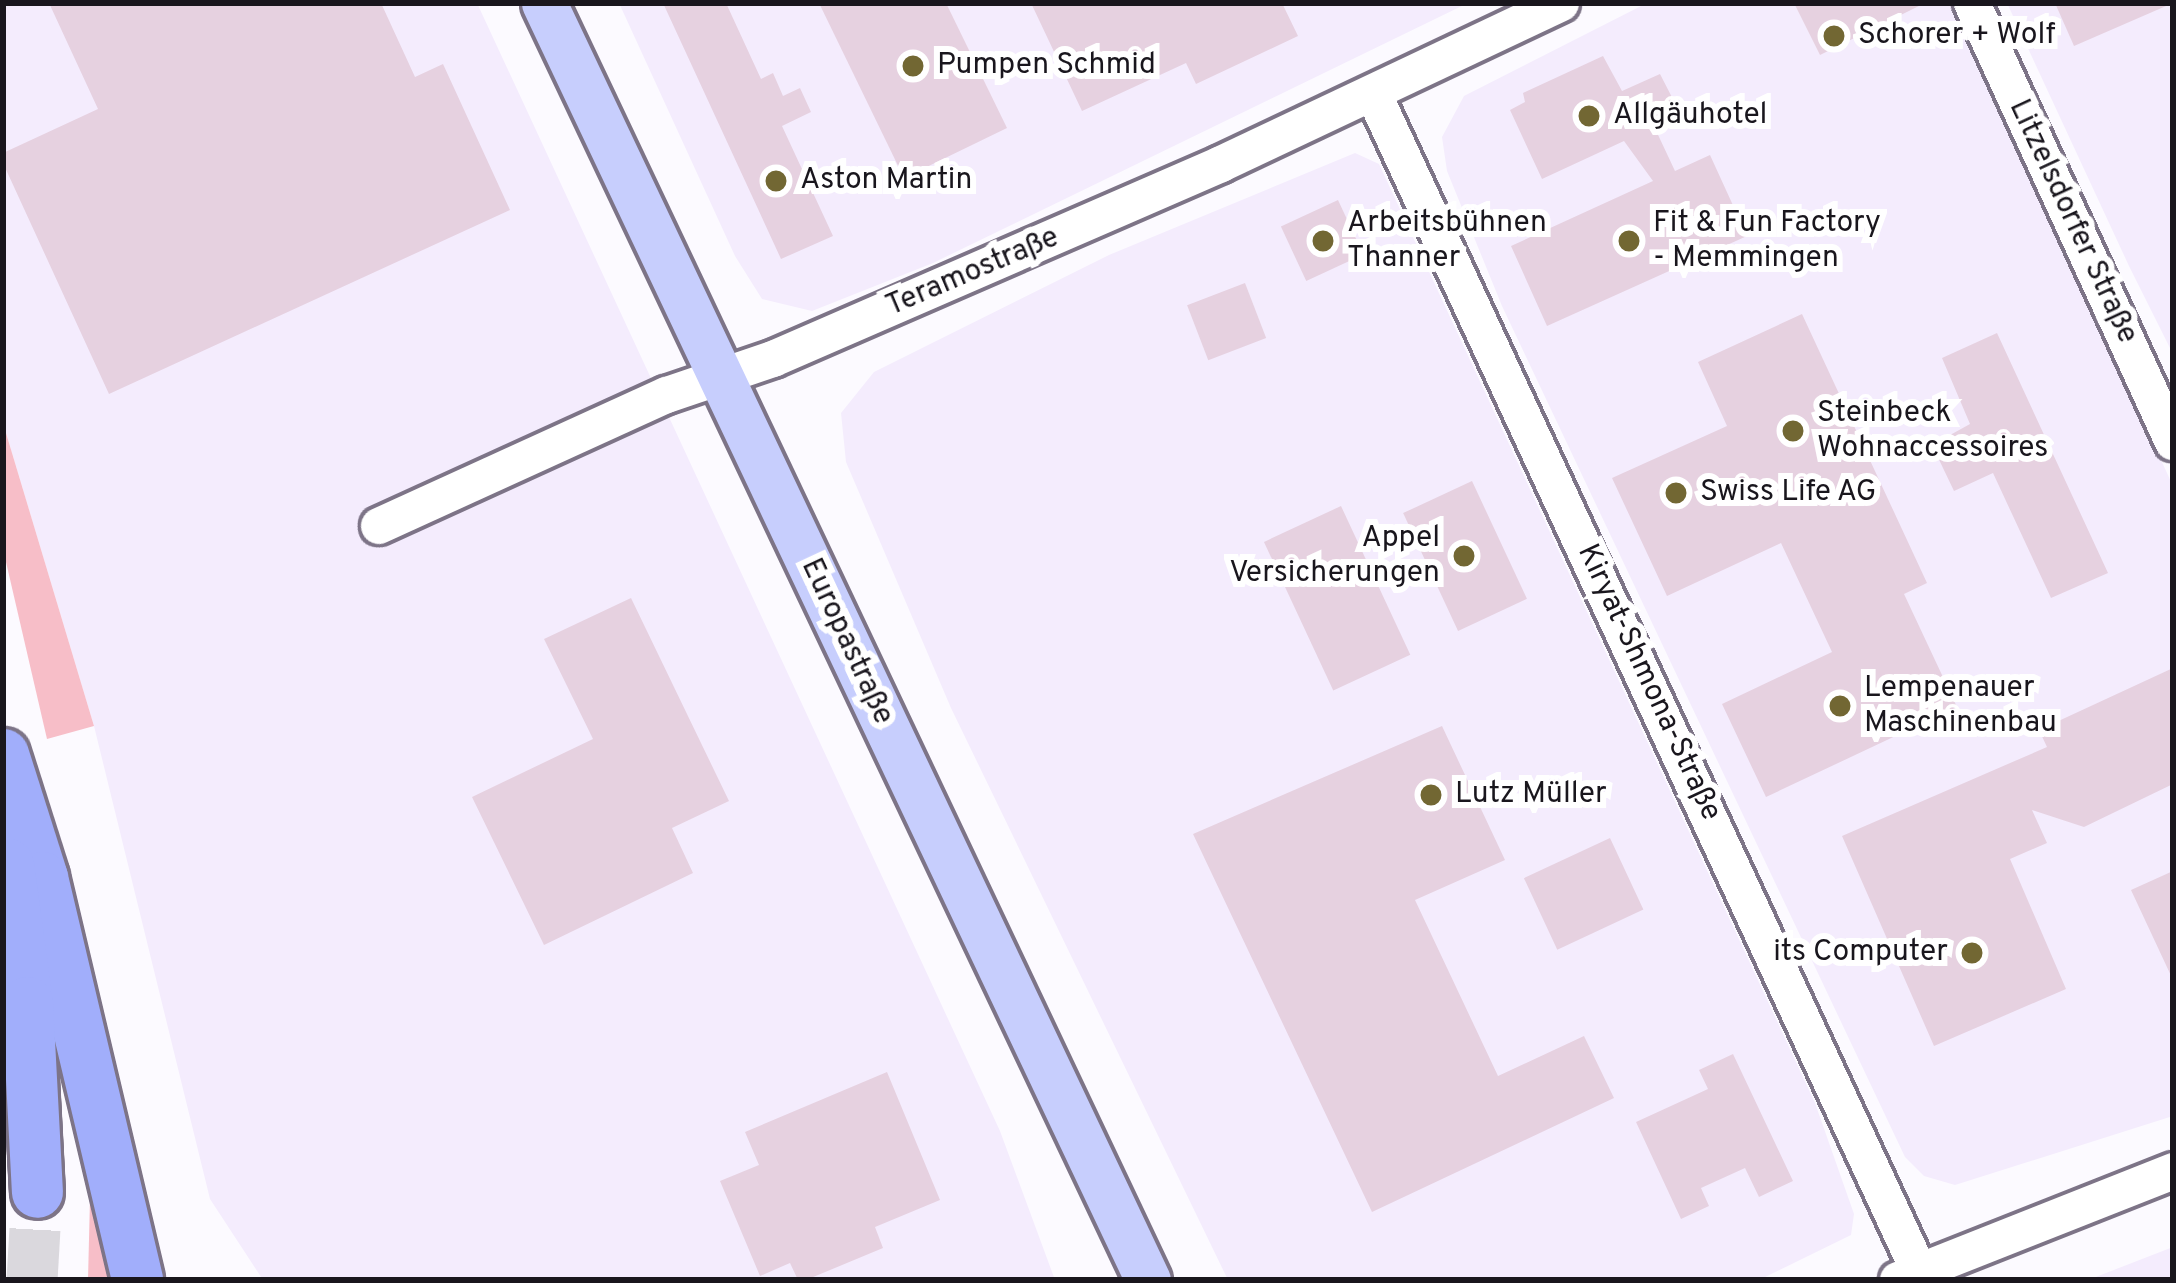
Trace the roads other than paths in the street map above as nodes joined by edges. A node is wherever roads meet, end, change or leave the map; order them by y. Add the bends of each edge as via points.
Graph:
1 (544, 3) edge
2 (1561, 3) edge
3 (1972, 3) edge
4 (1374, 95) junction
5 (722, 376) junction
6 (2173, 442) edge
7 (379, 526) dead end
8 (3, 754) edge
9 (3, 830) edge
10 (2173, 1172) edge
11 (37, 1192) tunnel mouth
12 (1909, 1276) edge
13 (137, 1280) edge
14 (1148, 1280) edge

1 - 5 main road, Europastraße
2 - 4 street, Teramostraße
3 - 6 street, Litzelsdorfer Straße
4 - 5 street, Teramostraße
4 - 12 street, Kiryat-Shmona-Straße
5 - 7 street, Teramostraße
5 - 14 main road, Europastraße
8 - 13 highway via 42,878
9 - 11 highway via 27,1002
10 - 12 street

